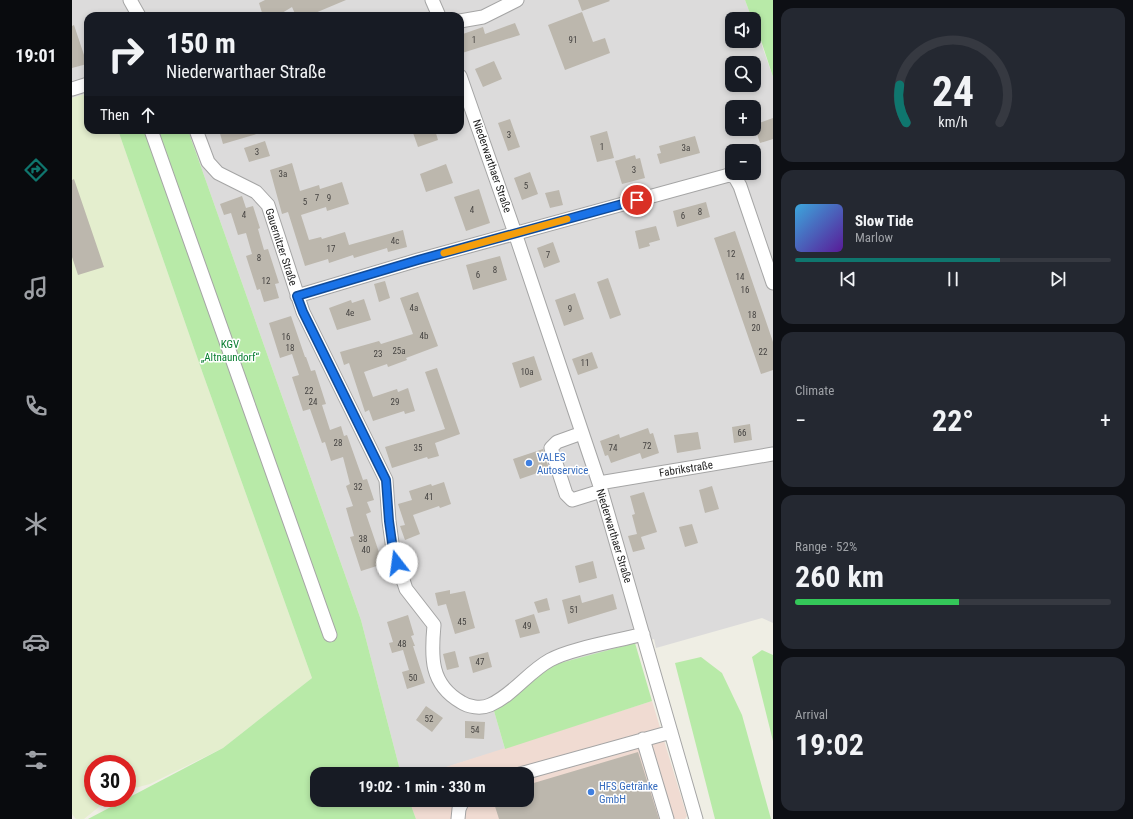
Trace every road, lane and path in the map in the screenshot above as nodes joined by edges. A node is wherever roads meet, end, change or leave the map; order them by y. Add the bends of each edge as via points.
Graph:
1 (130, 0) edge
2 (432, 0) edge
3 (517, 0) edge
4 (137, 12) edge
5 (437, 12) edge
6 (464, 20) edge
7 (84, 85) edge
8 (464, 87) edge
9 (72, 89) edge
10 (152, 134) edge
11 (198, 134) edge
12 (515, 234) junction
13 (773, 283) edge
14 (297, 296) junction
15 (582, 433) junction
16 (773, 454) edge
17 (600, 487) junction
18 (643, 634) junction
19 (330, 635) dead end
20 (671, 732) junction
21 (643, 739) junction
22 (534, 770) edge
23 (460, 807) edge
24 (458, 819) edge
25 (667, 819) edge
26 (696, 819) edge

1 - 4 street
2 - 5 street
3 - 6 street via 483,17
7 - 9 street
8 - 12 street, Niederwarthaer Straße
10 - 19 street
11 - 14 street, Gauernitzer Straße via 208,162 218,173 256,192 268,205
12 - 13 street via 729,175 735,177 740,186
12 - 14 street
12 - 15 street, Niederwarthaer Straße
14 - 18 street, Gauernitzer Straße via 386,480 393,550 406,589 434,625 432,651 436,675 449,696 468,706 488,706 504,697 530,673 551,659
15 - 17 street, Niederwarthaer Straße
15 - 17 street, Fabrikstraße via 557,442 551,448 566,494 572,500
16 - 17 street, Fabrikstraße
17 - 18 street, Niederwarthaer Straße
18 - 20 street, Niederwarthaer Straße
20 - 21 street
20 - 26 street, Niederwarthaer Straße
21 - 22 street
21 - 25 street
23 - 24 street

